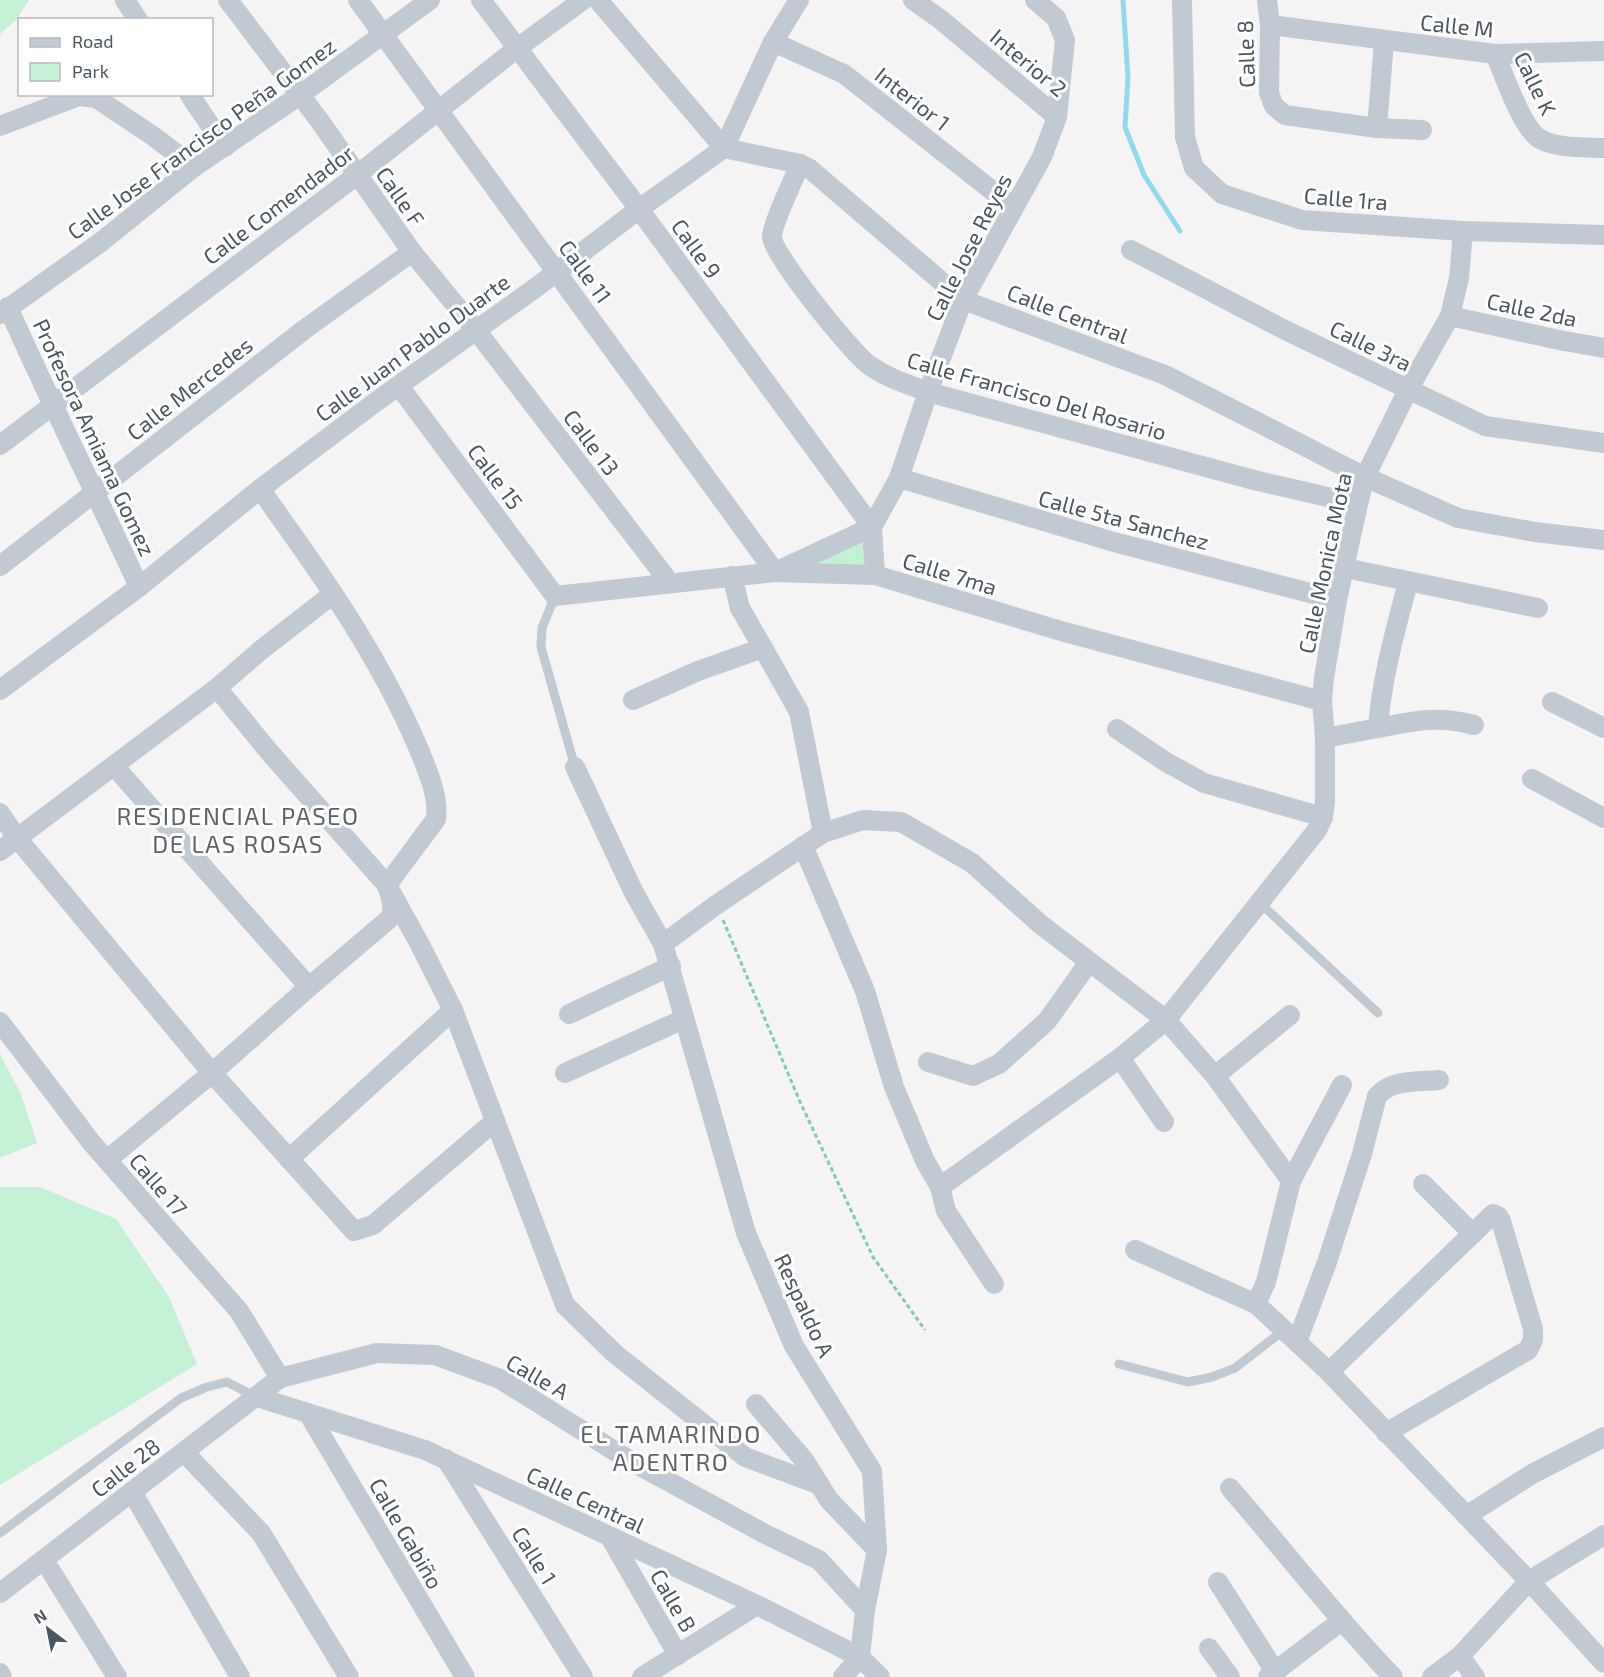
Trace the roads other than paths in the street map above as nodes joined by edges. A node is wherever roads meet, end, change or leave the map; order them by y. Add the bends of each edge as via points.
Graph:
1 (125, 0) edge
2 (228, 0) edge
3 (357, 0) edge
4 (430, 0) edge
5 (481, 0) edge
6 (583, 0) edge
7 (598, 0) edge
8 (799, 0) edge
9 (913, 0) edge
10 (1035, 0) edge
11 (1182, 0) edge
12 (1267, 0) edge
13 (137, 18) edge
14 (1270, 25) junction
15 (382, 35) junction
16 (1384, 41) junction
17 (773, 42) junction
18 (516, 49) junction
19 (1604, 51) edge
20 (1495, 54) junction
21 (300, 95) junction
22 (190, 96) edge
23 (437, 111) junction
24 (1057, 117) junction
25 (0, 126) edge
26 (1377, 128) junction
27 (1422, 130) dead end
28 (225, 147) junction
29 (724, 148) junction
30 (1604, 148) edge
31 (800, 164) junction
32 (194, 167) junction
33 (357, 175) junction
34 (1013, 207) junction
35 (639, 209) junction
36 (1463, 231) junction
37 (1604, 235) edge
38 (1131, 250) dead end
39 (411, 252) junction
40 (557, 272) junction
41 (963, 300) junction
42 (4, 311) edge
43 (1450, 316) junction
44 (476, 330) junction
45 (1604, 348) edge
46 (399, 386) junction
47 (1408, 390) junction
48 (928, 392) junction
49 (51, 405) junction
50 (1604, 443) edge
51 (0, 445) edge
52 (1365, 477) junction
53 (899, 478) junction
54 (260, 489) junction
55 (95, 491) junction
56 (1358, 504) junction
57 (872, 527) junction
58 (1604, 540) edge
59 (0, 566) edge
60 (1345, 568) junction
61 (775, 572) junction
62 (876, 574) junction
63 (732, 576) junction
64 (1408, 582) junction
65 (670, 583) junction
66 (139, 587) junction
67 (333, 594) junction
68 (555, 596) junction
69 (1337, 600) junction
70 (1538, 608) dead end
71 (763, 648) junction
72 (217, 688) junction
73 (0, 690) edge
74 (633, 700) dead end
75 (1322, 701) junction
76 (1552, 702) dead end
77 (1474, 725) dead end
78 (1378, 728) junction
79 (1604, 728) edge
80 (1117, 729) dead end
81 (1326, 738) junction
82 (114, 766) junction
83 (575, 767) joint
84 (1533, 779) dead end
85 (0, 813) edge
86 (1323, 817) junction
87 (1604, 818) edge
88 (823, 833) junction
89 (17, 838) junction
90 (804, 846) junction
91 (0, 851) edge
92 (387, 885) junction
93 (1260, 903) junction
94 (663, 944) junction
95 (1089, 962) junction
96 (671, 966) junction
97 (309, 987) junction
98 (453, 1010) junction
99 (1378, 1013) dead end
100 (568, 1014) dead end
101 (1290, 1015) dead end
102 (684, 1019) junction
103 (1166, 1020) junction
104 (0, 1022) edge
105 (1120, 1058) junction
106 (928, 1062) dead end
107 (212, 1073) junction
108 (565, 1073) dead end
109 (1215, 1076) junction
110 (1439, 1080) dead end
111 (1342, 1085) dead end
112 (495, 1121) junction
113 (1164, 1122) dead end
114 (289, 1159) junction
115 (107, 1160) junction
116 (1291, 1181) junction
117 (1423, 1184) dead end
118 (940, 1187) junction
119 (1473, 1234) junction
120 (1135, 1250) dead end
121 (994, 1284) dead end
122 (1256, 1304) junction
123 (1290, 1336) junction
124 (1119, 1364) dead end
125 (1329, 1372) junction
126 (280, 1378) junction
127 (257, 1397) junction
128 (756, 1404) dead end
129 (308, 1413) junction
130 (1386, 1433) junction
131 (1604, 1437) edge
132 (184, 1452) junction
133 (446, 1459) junction
134 (820, 1485) junction
135 (1230, 1488) dead end
136 (132, 1492) junction
137 (1466, 1516) junction
138 (0, 1533) edge
139 (1604, 1535) edge
140 (610, 1537) junction
141 (877, 1550) junction
142 (44, 1560) junction
143 (1529, 1581) junction
144 (1218, 1582) dead end
145 (0, 1593) edge
146 (756, 1605) junction
147 (864, 1610) junction
148 (1341, 1621) junction
149 (1209, 1647) dead end
150 (678, 1655) junction
151 (1460, 1656) junction
152 (860, 1657) junction
153 (1604, 1663) edge
154 (1271, 1674) edge
155 (117, 1677) edge
156 (240, 1677) edge
157 (349, 1677) edge
158 (465, 1677) edge
159 (583, 1677) edge
160 (642, 1677) edge
161 (843, 1677) edge
162 (880, 1677) edge
163 (1230, 1677) edge
164 (1393, 1677) edge
165 (1432, 1677) edge
166 (1475, 1677) edge

1 - 13 street
2 - 21 street, Calle F
3 - 15 street, Calle 11
4 - 15 street, Calle Jose Francisco Peña Gomez
5 - 18 street, Calle 9
6 - 18 street, Calle Comendador
7 - 29 street
8 - 17 street, Calle Juan Pablo Duarte
9 - 24 street, Interior 2
10 - 24 street, Calle Jose Reyes via 1056,18 1065,40
11 - 36 street, Calle 1ra via 1185,137 1194,168 1222,194 1302,220
12 - 14 street, Calle 8
14 - 16 street, Calle M
14 - 26 street, Calle 8 via 1269,93 1274,106 1285,115
15 - 21 street, Calle Jose Francisco Peña Gomez
15 - 23 street, Calle 11
16 - 20 street, Calle M
16 - 26 street
17 - 29 street, Calle Juan Pablo Duarte
17 - 34 street, Interior 1 via 844,74
18 - 23 street, Calle Comendador
18 - 35 street, Calle 9
19 - 20 street, Calle M
20 - 30 street, Calle K via 1526,126 1540,139 1565,147
21 - 28 street, Calle Jose Francisco Peña Gomez
21 - 33 street, Calle F
22 - 28 street
23 - 33 street, Calle Comendador
23 - 40 street, Calle 11
24 - 34 street, Calle Jose Reyes via 1042,157
25 - 32 street via 88,96
26 - 27 street
28 - 32 street, Calle Jose Francisco Peña Gomez
29 - 31 street, Calle Central
29 - 35 street, Calle Juan Pablo Duarte
31 - 41 street, Calle Central via 810,168
31 - 48 street, Calle Francisco Del Rosario via 773,231 773,244 809,296 867,364 888,378
32 - 42 street, Calle Jose Francisco Peña Gomez via 101,242
33 - 39 street, Calle F
33 - 49 street, Calle Comendador
34 - 41 street, Calle Jose Reyes
35 - 40 street, Calle Juan Pablo Duarte
35 - 57 street, Calle 9
36 - 37 street, Calle 1ra
36 - 43 street, Calle Monica Mota via 1459,278
38 - 47 street, Calle 3ra
39 - 44 street, Calle F
39 - 55 street, Calle Mercedes
40 - 44 street, Calle Juan Pablo Duarte
40 - 61 street, Calle 11
41 - 48 street, Calle Jose Reyes
41 - 52 street, Calle Central via 1165,375
42 - 49 street, Profesora Amiama Gomez
43 - 45 street, Calle 2da
43 - 47 street, Calle Monica Mota
44 - 46 street, Calle Juan Pablo Duarte
44 - 65 street, Calle 13
46 - 54 street, Calle Juan Pablo Duarte
46 - 68 street, Calle 15
47 - 50 street, Calle 3ra via 1485,426
47 - 52 street, Calle Monica Mota
48 - 53 street, Calle Jose Reyes
48 - 56 street, Calle Francisco Del Rosario
49 - 51 street, Calle Comendador
49 - 55 street, Profesora Amiama Gomez
52 - 56 street, Calle Monica Mota
52 - 58 street, Calle Central via 1458,518
53 - 57 street, Calle Jose Reyes
53 - 69 street, Calle 5ta Sanchez via 1114,542
54 - 66 street, Calle Juan Pablo Duarte
54 - 67 street
55 - 59 street, Calle Mercedes
55 - 66 street, Profesora Amiama Gomez
56 - 60 street, Calle Monica Mota
57 - 61 street
57 - 62 street
60 - 64 street
60 - 69 street, Calle Monica Mota
61 - 62 street, Calle 7ma
61 - 63 street, Calle 7ma
62 - 75 street, Calle 7ma via 1061,631
63 - 65 street, Calle 7ma
63 - 71 street via 741,608
64 - 70 street
64 - 78 street via 1383,682
65 - 68 street, Calle 7ma
66 - 73 street, Calle Juan Pablo Duarte
67 - 72 street
67 - 92 street via 389,686 425,765 437,806 436,819
68 - 83 lane via 542,628 541,647
69 - 75 street, Calle Monica Mota
71 - 74 street
71 - 88 street via 799,712
72 - 82 street
72 - 92 street
75 - 81 street, Calle Monica Mota
76 - 79 street
77 - 78 street via 1452,719
78 - 81 street
80 - 86 street via 1204,783
81 - 86 street, Calle Monica Mota
82 - 89 street
82 - 97 street
83 - 94 street, Respaldo A via 633,891
84 - 87 street
85 - 89 street
86 - 93 street
88 - 90 street
88 - 95 street via 863,820 901,822 972,863
89 - 91 street
89 - 107 street
90 - 94 street
90 - 118 street via 865,991 894,1087
92 - 97 street via 393,906 389,920
92 - 98 street
93 - 99 lane
93 - 103 street
94 - 96 street, Respaldo A
95 - 103 street
95 - 106 street via 1047,1021 999,1064 973,1076
96 - 100 street
96 - 102 street, Respaldo A
97 - 107 street
98 - 112 street
98 - 114 street
101 - 109 street
102 - 108 street
102 - 141 street, Respaldo A via 746,1233 794,1346 872,1471
103 - 105 street
103 - 109 street
104 - 115 street, Calle 17
105 - 113 street
105 - 118 street
107 - 114 street
107 - 115 street
109 - 116 street
110 - 123 street via 1394,1084 1377,1096 1326,1265
111 - 116 street
112 - 114 street via 373,1226 354,1231
112 - 134 street via 565,1305 614,1353 745,1457
115 - 126 street, Calle 17 via 240,1311
116 - 122 street via 1266,1282
117 - 119 street
118 - 121 street via 946,1211
119 - 125 street
119 - 130 street via 1493,1214 1498,1216 1528,1307 1533,1340 1528,1350
120 - 122 street
122 - 123 street
123 - 124 lane via 1235,1368 1188,1382
123 - 125 street
125 - 130 street
126 - 127 street, Calle 28
126 - 147 street, Calle A via 377,1353 435,1355 500,1379 629,1460 819,1560
127 - 129 street, Calle Central
127 - 132 street, Calle 28
127 - 138 lane via 227,1382 181,1398
128 - 134 street
129 - 133 street, Calle Central
129 - 158 street, Calle Gabiño
130 - 137 street
131 - 137 street via 1532,1473
132 - 136 street, Calle 28
132 - 157 street via 261,1533
133 - 140 street, Calle Central
133 - 159 street, Calle 1
134 - 141 street via 829,1500
135 - 148 street
136 - 142 street, Calle 28
136 - 156 street
137 - 143 street
139 - 143 street
140 - 146 street, Calle Central
140 - 150 street, Calle B
141 - 147 street, Respaldo A
142 - 145 street, Calle 28
142 - 155 street
143 - 151 street
143 - 153 street
144 - 154 street
146 - 150 street
146 - 152 street, Calle Central
147 - 152 street, Respaldo A
148 - 154 street
148 - 164 street
149 - 163 street
150 - 160 street
151 - 165 street
151 - 166 street
152 - 161 street
152 - 162 street, Calle Central

